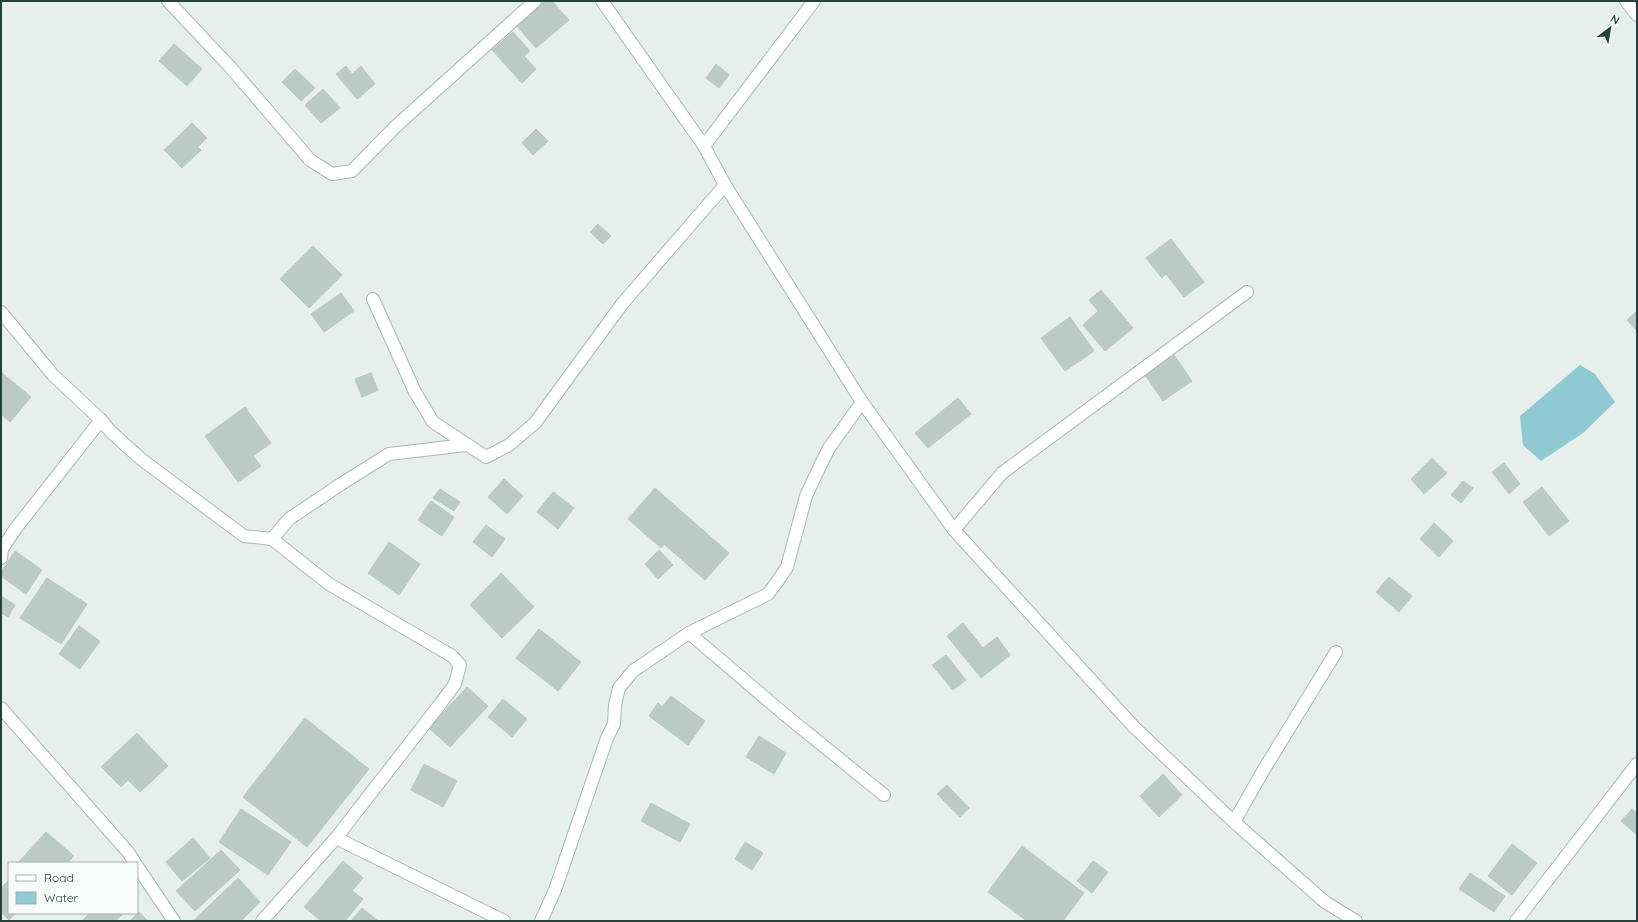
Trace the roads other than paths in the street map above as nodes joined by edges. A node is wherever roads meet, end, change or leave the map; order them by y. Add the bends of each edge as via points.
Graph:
1 (168, 1) edge
2 (536, 1) edge
3 (814, 1) edge
4 (1626, 1) edge
5 (603, 2) edge
6 (1637, 15) edge
7 (704, 146) junction
8 (725, 185) junction
9 (1246, 292) dead end
10 (372, 299) dead end
11 (1, 312) edge
12 (862, 402) junction
13 (101, 420) junction
14 (466, 445) junction
15 (954, 530) junction
16 (272, 539) junction
17 (1, 558) edge
18 (689, 633) junction
19 (1336, 652) dead end
20 (1, 708) edge
21 (1637, 764) edge
22 (884, 795) dead end
23 (1234, 822) junction
24 (336, 838) junction
25 (134, 862) edge
26 (138, 867) edge
27 (174, 921) edge
28 (262, 921) edge
29 (504, 921) edge
30 (541, 921) edge
31 (1356, 921) edge
32 (1516, 921) edge

1 - 2 street via 231,68 310,160 332,174 352,171 396,127
3 - 7 street
4 - 6 street
5 - 7 street
7 - 8 street
8 - 12 street
8 - 14 street via 622,304 535,423 509,445 486,457
9 - 15 street via 1002,473
10 - 14 street via 415,392 433,422
11 - 13 street via 53,375
12 - 15 street
12 - 18 street via 829,448 820,466 806,496 787,567 777,582 768,594
13 - 16 street via 141,459 244,536
13 - 17 street via 16,528 2,549
14 - 16 street via 389,454 290,519
15 - 23 street via 1134,727
16 - 24 street via 329,584 452,656 460,665 455,684
18 - 22 street
18 - 30 street via 633,671 619,688 614,724 555,890
19 - 23 street
20 - 25 street
21 - 32 street
23 - 31 street via 1324,902
24 - 28 street
24 - 29 street
26 - 27 street

